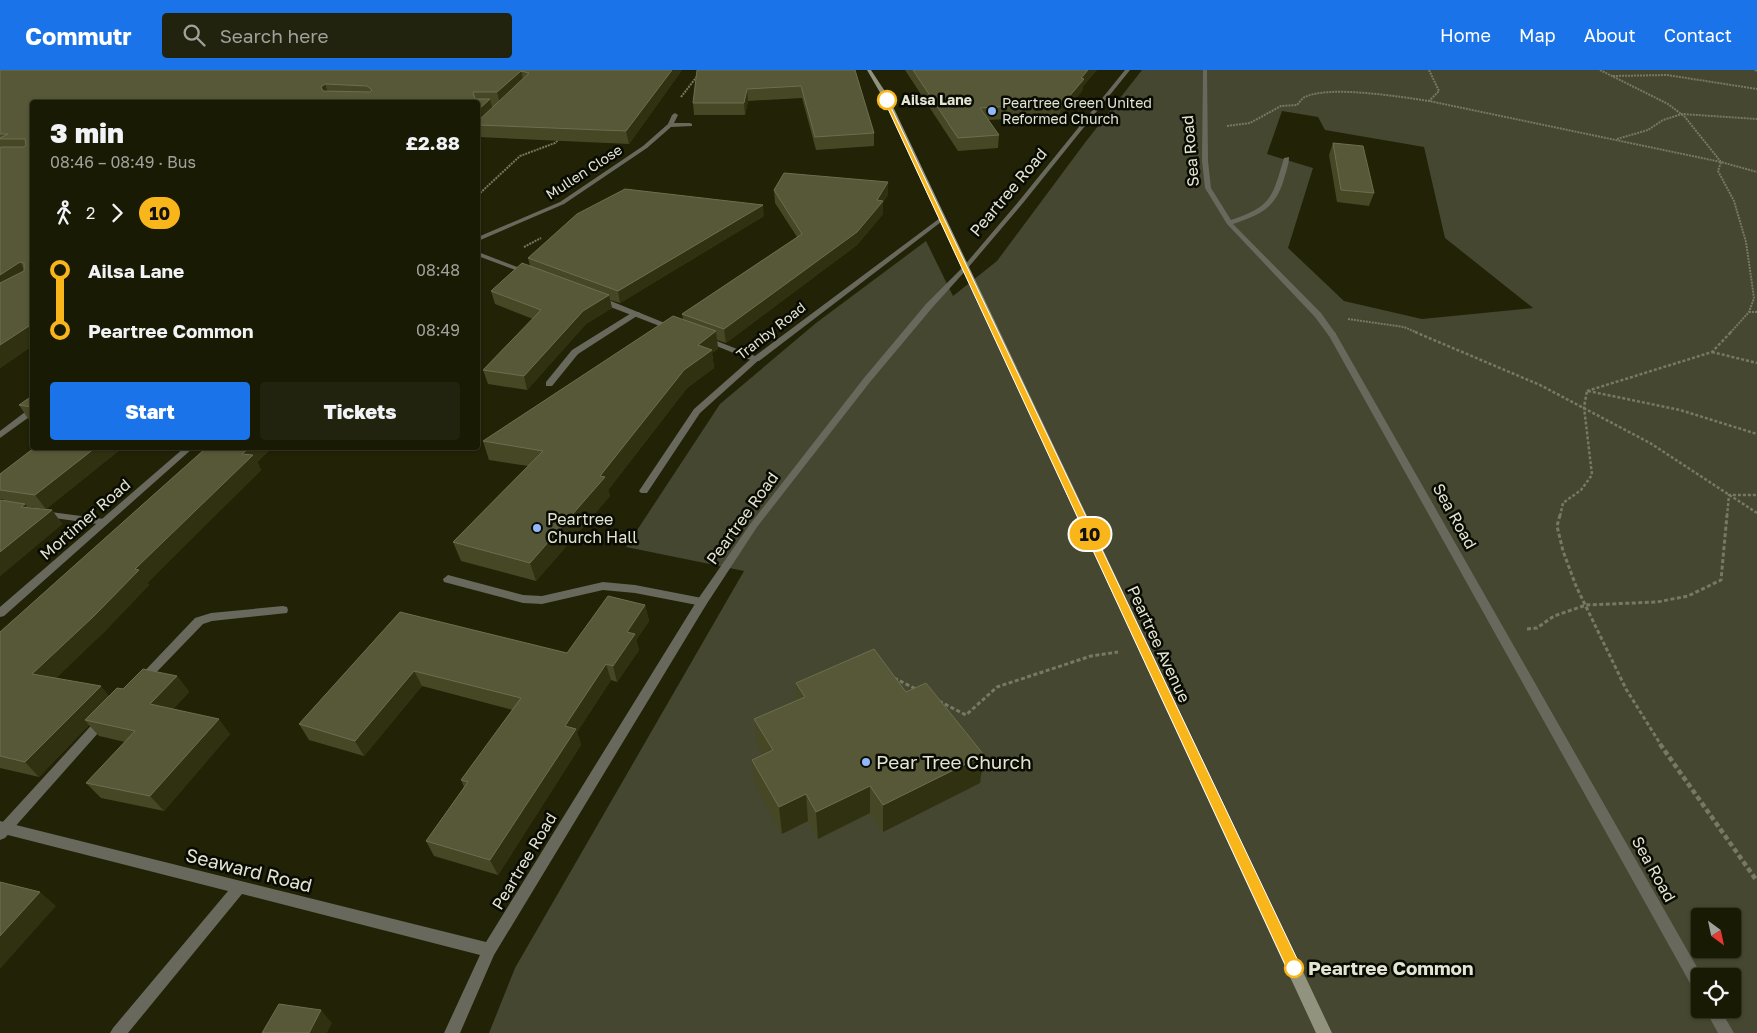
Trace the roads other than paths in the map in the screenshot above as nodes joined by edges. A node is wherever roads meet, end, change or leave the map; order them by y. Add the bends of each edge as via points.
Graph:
1 (869, 70) edge
2 (1128, 70) edge
3 (1205, 70) edge
4 (675, 115) road end
5 (670, 125) junction
6 (690, 125) dead end
7 (1287, 158) dead end
8 (942, 219) junction
9 (1229, 223) junction
10 (480, 238) edge
11 (480, 255) edge
12 (965, 268) junction
13 (539, 277) edge
14 (592, 297) edge
15 (636, 314) junction
16 (682, 331) edge
17 (701, 338) edge
18 (756, 359) junction
19 (548, 384) dead end
20 (30, 412) edge
21 (0, 435) edge
22 (187, 450) edge
23 (644, 491) dead end
24 (28, 512) edge
25 (104, 522) junction
26 (448, 579) dead end
27 (702, 602) junction
28 (283, 610) dead end
29 (0, 613) edge
30 (132, 691) edge
31 (111, 712) edge
32 (2, 830) edge
33 (240, 887) junction
34 (489, 950) junction
35 (1691, 971) edge
36 (1717, 1018) edge
37 (118, 1033) edge
38 (452, 1033) edge
39 (1324, 1033) edge
40 (1726, 1033) edge

1 - 8 street, Peartree Avenue via 885,96
2 - 12 street, Peartree Road
3 - 9 street, Sea Road via 1208,188
4 - 5 street, Mullen Close
5 - 6 street
5 - 10 street, Mullen Close via 562,203
7 - 9 street via 1275,198 1261,212
8 - 12 street, Peartree Avenue
8 - 18 street, Tranby Road
9 - 35 street, Sea Road via 1318,315 1332,334
11 - 13 street
12 - 27 street, Peartree Road via 867,380 754,525
12 - 39 street, Peartree Avenue
14 - 15 street
15 - 16 street
15 - 19 street via 575,352
17 - 18 street
18 - 23 street, Tranby Road via 697,411
20 - 21 street
22 - 25 street, Mortimer Road
24 - 25 street
25 - 29 street, Mortimer Road
26 - 27 street via 523,599 542,600 603,586
27 - 34 street, Peartree Road
28 - 30 street via 199,621
31 - 32 street
32 - 33 street, Seaward Road
33 - 34 street, Seaward Road
33 - 37 street
34 - 38 street, Peartree Road
36 - 40 street

